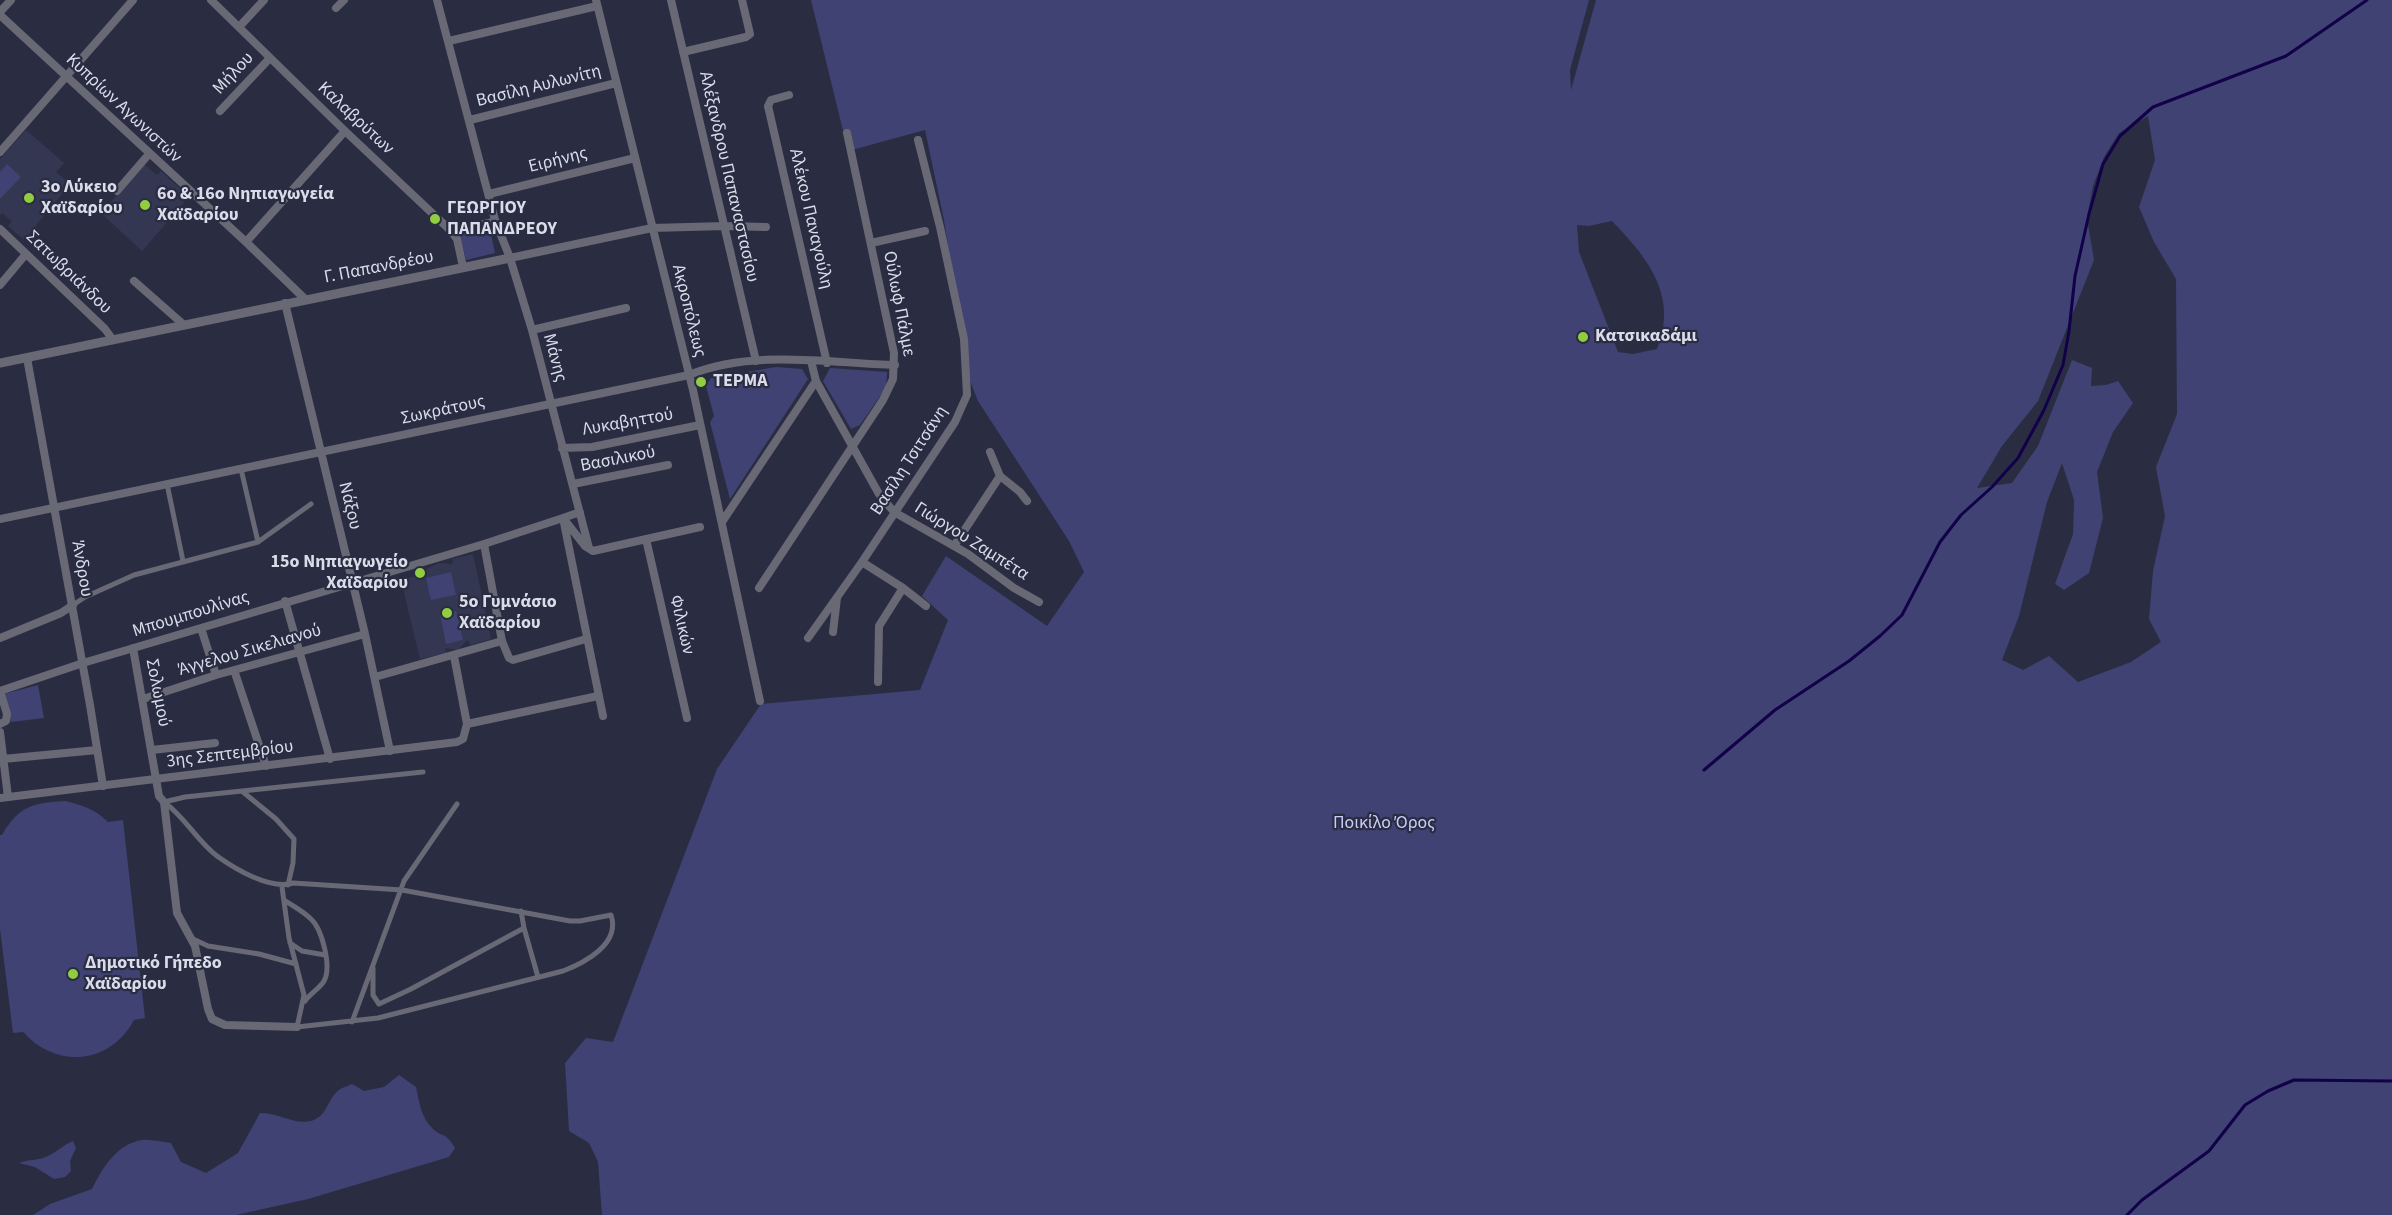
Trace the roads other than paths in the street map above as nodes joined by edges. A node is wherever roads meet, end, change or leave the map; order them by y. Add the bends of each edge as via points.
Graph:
1 (11, 0) edge
2 (133, 0) edge
3 (211, 0) edge
4 (264, 0) edge
5 (344, 0) edge
6 (437, 0) edge
7 (671, 0) edge
8 (742, 0) edge
9 (596, 3) edge
10 (336, 8) dead end
11 (0, 13) edge
12 (239, 27) junction
13 (449, 41) junction
14 (684, 52) junction
15 (270, 58) junction
16 (67, 76) junction
17 (616, 83) junction
18 (789, 95) dead end
19 (220, 111) dead end
20 (470, 120) junction
21 (345, 131) junction
22 (847, 133) dead end
23 (918, 140) dead end
24 (0, 152) edge
25 (149, 154) junction
26 (635, 158) junction
27 (117, 191) dead end
28 (489, 194) junction
29 (495, 220) junction
30 (725, 226) junction
31 (766, 227) dead end
32 (652, 228) junction
33 (0, 229) edge
34 (450, 230) junction
35 (925, 231) dead end
36 (246, 242) junction
37 (871, 243) junction
38 (26, 254) junction
39 (510, 258) junction
40 (463, 267) junction
41 (134, 281) dead end
42 (0, 285) edge
43 (305, 299) junction
44 (285, 303) junction
45 (626, 308) dead end
46 (184, 325) junction
47 (531, 330) junction
48 (113, 340) junction
49 (27, 358) junction
50 (756, 361) junction
51 (811, 361) junction
52 (0, 363) edge
53 (827, 363) junction
54 (894, 365) junction
55 (689, 375) junction
56 (816, 381) junction
57 (551, 404) junction
58 (700, 425) junction
59 (854, 446) junction
60 (562, 448) junction
61 (321, 451) junction
62 (990, 452) dead end
63 (668, 465) dead end
64 (241, 469) junction
65 (1000, 476) junction
66 (167, 484) junction
67 (573, 484) junction
68 (1027, 501) dead end
69 (311, 504) dead end
70 (55, 508) junction
71 (580, 512) junction
72 (894, 512) junction
73 (563, 518) junction
74 (0, 519) edge
75 (722, 522) junction
76 (700, 527) dead end
77 (646, 539) junction
78 (258, 542) junction
79 (484, 544) junction
80 (954, 546) junction
81 (590, 550) junction
82 (183, 561) junction
83 (862, 562) junction
84 (353, 583) junction
85 (759, 588) dead end
86 (903, 588) junction
87 (837, 597) junction
88 (285, 601) junction
89 (1039, 602) dead end
90 (73, 605) junction
91 (926, 606) dead end
92 (201, 628) junction
93 (833, 632) dead end
94 (365, 634) junction
95 (0, 638) edge
96 (808, 638) dead end
97 (586, 639) junction
98 (502, 641) junction
99 (133, 648) junction
100 (299, 651) junction
101 (454, 656) junction
102 (83, 663) junction
103 (234, 670) junction
104 (216, 675) junction
105 (375, 677) junction
106 (878, 682) dead end
107 (0, 691) edge
108 (598, 696) junction
109 (143, 699) junction
110 (760, 701) dead end
111 (603, 716) dead end
112 (687, 718) dead end
113 (3, 723) edge
114 (467, 724) junction
115 (0, 732) edge
116 (215, 743) dead end
117 (97, 750) junction
118 (152, 750) junction
119 (390, 752) junction
120 (3, 759) junction
121 (330, 759) junction
122 (266, 766) junction
123 (423, 772) dead end
124 (157, 779) junction
125 (103, 786) junction
126 (243, 792) junction
127 (4, 797) edge
128 (164, 802) junction
129 (457, 804) dead end
130 (285, 886) junction
131 (402, 890) junction
132 (284, 900) junction
133 (521, 911) junction
134 (524, 928) junction
135 (191, 938) junction
136 (290, 943) junction
137 (325, 954) junction
138 (373, 963) junction
139 (296, 964) junction
140 (538, 977) junction
141 (303, 1003) junction
142 (352, 1022) junction
143 (297, 1027) junction

1 - 11 street
2 - 16 street
3 - 12 street, Καλαβρύτων
4 - 12 street
5 - 10 street
6 - 13 street, Μάνης
7 - 14 street, Αλέξανδρου Παπαναστασίου
8 - 14 street via 750,34
9 - 13 street
9 - 17 street, Ακροπόλεως
11 - 16 street, Κυπρίων Αγωνιστών
12 - 15 street, Καλαβρύτων
13 - 20 street, Μάνης
14 - 30 street, Αλέξανδρου Παπαναστασίου
15 - 19 street, Μήλου
15 - 21 street, Καλαβρύτων
16 - 24 street
16 - 25 street, Κυπρίων Αγωνιστών
17 - 20 street, Βασίλη Αυλωνίτη
17 - 26 street, Ακροπόλεως
18 - 53 street, Αλέκου Παναγούλη via 771,100 768,106
20 - 28 street, Μάνης
21 - 34 street, Καλαβρύτων
21 - 36 street
22 - 37 street, Ούλωφ Πάλμε
23 - 72 street, Βασίλη Τσιτσάνη via 964,339 967,395 955,422
25 - 27 street
25 - 36 street, Κυπρίων Αγωνιστών
26 - 28 street, Ειρήνης
26 - 32 street, Ακροπόλεως
28 - 29 street, Μάνης
29 - 34 street
29 - 39 street, Μάνης
30 - 31 street, Γ. Παπανδρέου
30 - 32 street, Γ. Παπανδρέου
30 - 50 street, Αλέξανδρου Παπαναστασίου
32 - 39 street, Γ. Παπανδρέου
32 - 55 street, Ακροπόλεως
33 - 38 street, Σατωβριάνδου
34 - 40 street, Καλαβρύτων via 457,239
35 - 37 street
36 - 43 street, Κυπρίων Αγωνιστών
37 - 54 street, Ούλωφ Πάλμε
38 - 42 street
38 - 48 street, Σατωβριάνδου
39 - 40 street, Γ. Παπανδρέου
39 - 47 street, Μάνης
40 - 43 street, Γ. Παπανδρέου
41 - 46 street
43 - 44 street, Γ. Παπανδρέου
44 - 46 street, Γ. Παπανδρέου
44 - 61 street, Νάξου
45 - 47 street
46 - 48 street, Γ. Παπανδρέου
47 - 57 street, Μάνης
48 - 49 street, Γ. Παπανδρέου
49 - 52 street, Γ. Παπανδρέου
49 - 70 street, Άνδρου
50 - 51 street, Σωκράτους
50 - 55 street, Σωκράτους via 710,367
51 - 53 street, Σωκράτους
51 - 56 street
53 - 54 street, Σωκράτους
54 - 59 street, Ούλωφ Πάλμε via 889,390
55 - 57 street, Σωκράτους
55 - 58 street, Ακροπόλεως
56 - 59 street, Γιώργου Ζαμπέτα
56 - 75 street
57 - 60 street, Μάνης
57 - 61 street, Σωκράτους
58 - 60 street, Λυκαβηττού via 592,447
58 - 75 street, Ακροπόλεως
59 - 72 street, Γιώργου Ζαμπέτα via 879,494
59 - 85 street, Ούλωφ Πάλμε
60 - 67 street, Μάνης
61 - 64 street, Σωκράτους
61 - 84 street, Νάξου
62 - 65 street
63 - 67 street, Βασιλικού
64 - 66 street, Σωκράτους
64 - 78 street
65 - 68 street
65 - 80 street
66 - 70 street, Σωκράτους
66 - 82 street
67 - 71 street, Μάνης
69 - 78 street
70 - 74 street, Σωκράτους
70 - 90 street, Άνδρου
71 - 73 street
71 - 81 street, Μάνης
72 - 80 street, Γιώργου Ζαμπέτα
72 - 83 street, Βασίλη Τσιτσάνη
73 - 79 street, Μπουμπουλίνας
73 - 81 street
73 - 97 street
75 - 110 street, Ακροπόλεως
76 - 77 street
77 - 81 street
77 - 112 street, Φιλικών
78 - 82 street
79 - 84 street, Μπουμπουλίνας
79 - 98 street
80 - 89 street, Γιώργου Ζαμπέτα
82 - 90 street via 134,575
83 - 86 street
83 - 87 street, Βασίλη Τσιτσάνη
84 - 88 street, Μπουμπουλίνας
84 - 94 street, Νάξου
86 - 91 street
86 - 106 street via 879,626
87 - 93 street
87 - 96 street, Βασίλη Τσιτσάνη
88 - 92 street, Μπουμπουλίνας
88 - 100 street
90 - 95 street
90 - 102 street, Άνδρου
92 - 99 street, Μπουμπουλίνας
92 - 104 street
94 - 100 street, Άγγελου Σικελιανού
94 - 105 street, Νάξου
97 - 98 street via 513,660
97 - 108 street
98 - 101 street
99 - 102 street, Μπουμπουλίνας
99 - 109 street, Σολωμού
100 - 103 street, Άγγελου Σικελιανού
100 - 121 street
101 - 105 street
101 - 114 street
102 - 107 street, Μπουμπουλίνας
102 - 117 street, Άνδρου
103 - 104 street, Άγγελου Σικελιανού
103 - 122 street
104 - 109 street, Άγγελου Σικελιανού
105 - 119 street, Νάξου
107 - 113 street via 7,714
108 - 111 street
108 - 114 street
109 - 118 street, Σολωμού
114 - 119 street, 3ης Σεπτεμβρίου via 464,739 457,742
115 - 120 street
116 - 118 street
117 - 120 street
117 - 125 street, Άνδρου
118 - 124 street, Σολωμού
119 - 121 street, 3ης Σεπτεμβρίου
120 - 127 street
121 - 122 street, 3ης Σεπτεμβρίου
122 - 124 street, 3ης Σεπτεμβρίου
123 - 126 street
124 - 125 street, 3ης Σεπτεμβρίου
124 - 128 street, Σολωμού via 159,796
125 - 127 street, 3ης Σεπτεμβρίου
126 - 128 street
126 - 130 street via 294,839 293,862
128 - 130 street via 216,856 260,880
128 - 135 street, Σολωμού via 177,913
129 - 131 street via 414,864
130 - 131 street
130 - 132 street
131 - 133 street
131 - 138 street
132 - 136 street
132 - 137 street via 318,927
133 - 134 street
133 - 140 street via 570,921 607,915 613,918 612,930 593,957
134 - 138 street via 379,1004 374,995
134 - 140 street
135 - 139 street via 208,946
135 - 143 street, Σολωμού via 212,1019 233,1026
136 - 137 street via 302,951
136 - 139 street
137 - 141 street via 324,983
138 - 142 street
139 - 141 street
140 - 142 street via 398,1014
141 - 143 street
142 - 143 street

